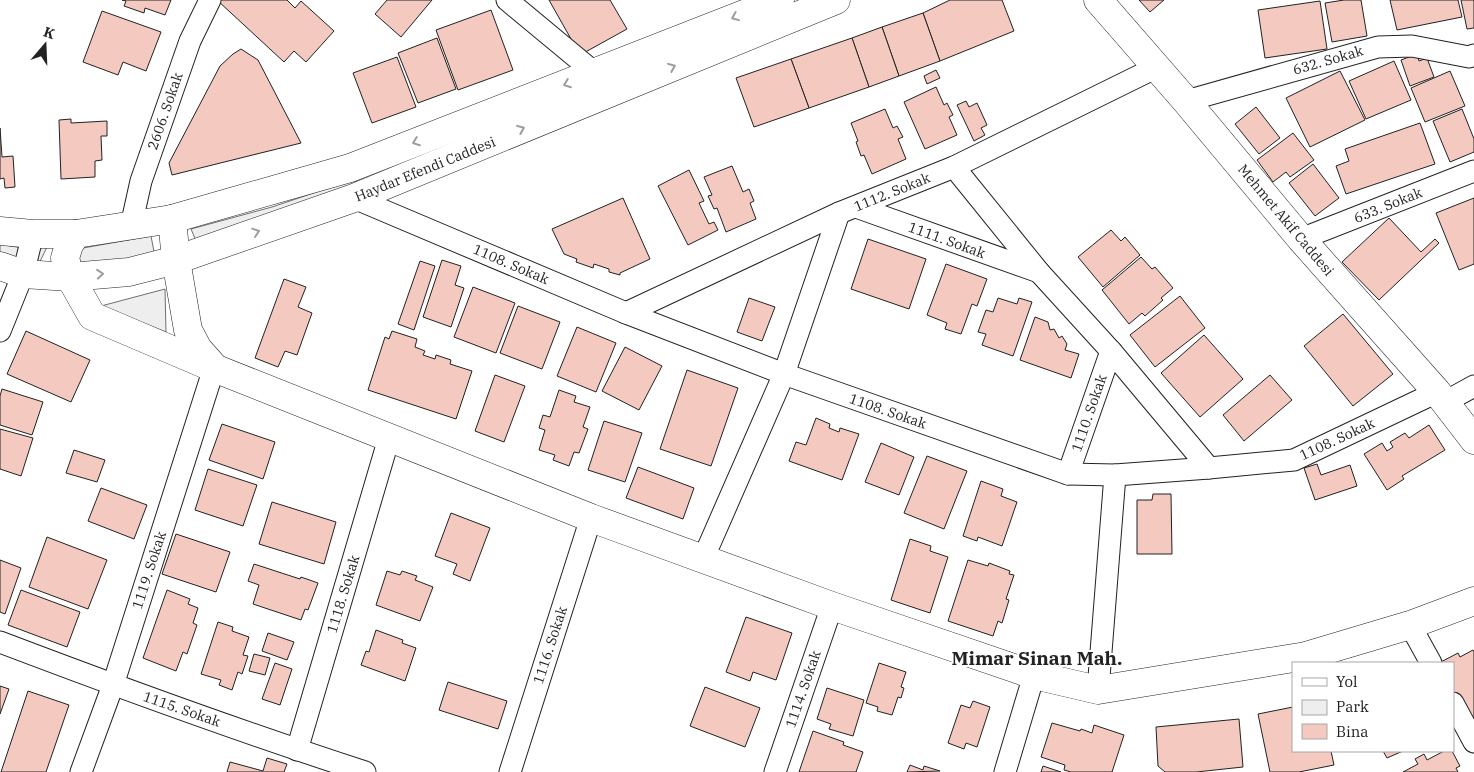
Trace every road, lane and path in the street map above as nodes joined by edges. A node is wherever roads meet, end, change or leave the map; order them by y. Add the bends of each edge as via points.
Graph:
1 (210, 0) edge
2 (507, 0) edge
3 (780, 0) edge
4 (836, 0) edge
5 (1098, 0) edge
6 (1472, 61) edge
7 (1157, 67) junction
8 (594, 73) junction
9 (1186, 101) junction
10 (954, 167) junction
11 (1474, 171) edge
12 (354, 198) junction
13 (848, 210) junction
14 (172, 219) junction
15 (131, 226) junction
16 (0, 231) edge
17 (32, 234) junction
18 (76, 234) junction
19 (1301, 239) junction
20 (176, 260) junction
21 (11, 270) edge
22 (1039, 272) junction
23 (70, 277) junction
24 (626, 313) junction
25 (0, 331) edge
26 (1111, 351) junction
27 (214, 368) junction
28 (784, 374) junction
29 (1474, 386) edge
30 (1441, 397) junction
31 (389, 438) junction
32 (1474, 440) edge
33 (1209, 468) junction
34 (1068, 474) junction
35 (1114, 475) junction
36 (591, 518) junction
37 (703, 559) junction
38 (1474, 601) edge
39 (832, 606) junction
40 (1410, 625) junction
41 (0, 642) edge
42 (1430, 662) edge
43 (1034, 675) junction
44 (113, 685) junction
45 (1098, 690) junction
46 (1454, 705) edge
47 (1474, 742) edge
48 (297, 750) junction
49 (360, 771) edge
50 (81, 772) edge
51 (510, 772) edge
52 (774, 772) edge
53 (1005, 772) edge

1 - 15 street, 2606. Sokak via 190,41 147,162
2 - 8 street
3 -> 8 street, Haydar Efendi Caddesi
12 -> 4 street, Haydar Efendi Caddesi
5 - 7 street, Mehmet Akif Caddesi
6 - 9 street, 632. Sokak via 1412,46 1378,46
7 - 9 street, Mehmet Akif Caddesi
7 - 10 street, 1112. Sokak
8 -> 14 street, Haydar Efendi Caddesi via 350,168
9 - 19 street, Mehmet Akif Caddesi
10 - 13 street, 1112. Sokak
10 - 22 street
11 - 19 street, 633. Sokak
20 -> 12 street, Haydar Efendi Caddesi
12 - 24 street, 1108. Sokak
13 - 22 street, 1111. Sokak
13 - 24 street, 1112. Sokak
13 - 28 street
14 - 15 street, Haydar Efendi Caddesi
14 - 20 street
15 - 18 street, Haydar Efendi Caddesi
16 - 17 street, Haydar Efendi Caddesi
17 - 18 street, Haydar Efendi Caddesi
17 - 21 street
18 - 23 street via 65,258
19 - 30 street, Mehmet Akif Caddesi
23 -> 20 street, Haydar Efendi Caddesi via 129,272
20 - 27 street via 188,330
21 - 23 street, Haydar Efendi Caddesi
21 - 25 street
22 - 26 street
23 - 27 street via 92,316
24 - 28 street, 1108. Sokak
26 - 33 street
26 - 34 street, 1110. Sokak
27 - 31 street
27 - 44 street, 1119. Sokak
28 - 34 street, 1108. Sokak
28 - 37 street
29 - 30 street, 1108. Sokak
30 - 32 street, Mehmet Akif Caddesi
30 - 33 street, 1108. Sokak via 1294,460
31 - 36 street
31 - 48 street, 1118. Sokak
33 - 35 street, 1108. Sokak
34 - 35 street, 1108. Sokak
35 - 45 street
36 - 37 street
36 - 51 street, 1116. Sokak
37 - 39 street
38 - 40 street
39 - 43 street
39 - 52 street, 1114. Sokak
40 - 42 street
40 - 45 street via 1306,656
41 - 44 street, 1115. Sokak
43 - 45 street
43 - 53 street
44 - 48 street, 1115. Sokak
44 - 50 street, 1119. Sokak
46 - 47 street
48 - 49 street, 1115. Sokak

